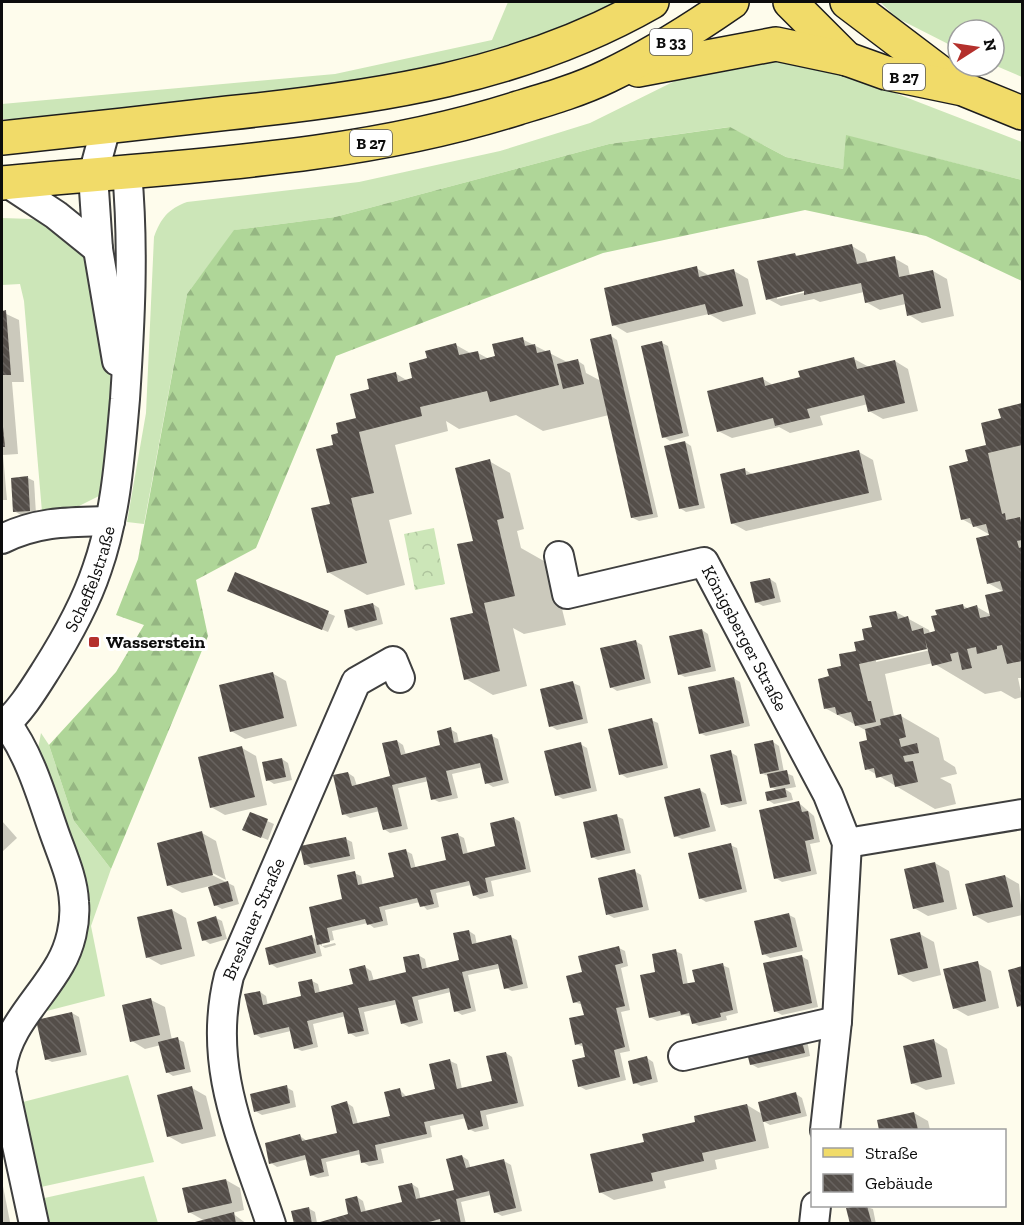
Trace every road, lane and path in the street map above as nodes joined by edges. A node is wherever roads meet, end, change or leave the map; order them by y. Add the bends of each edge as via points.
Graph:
1 (652, 2) edge
2 (732, 2) edge
3 (790, 2) edge
4 (847, 2) edge
5 (866, 2) edge
6 (894, 39) junction
7 (847, 59) junction
8 (607, 76) junction
9 (963, 89) junction
10 (1023, 113) edge
11 (106, 126) junction
12 (2, 138) edge
13 (127, 172) junction
14 (93, 175) junction
15 (4, 182) edge
16 (98, 249) junction
17 (124, 408) junction
18 (110, 521) junction
19 (2, 539) edge
20 (559, 556) dead end
21 (400, 678) dead end
22 (4, 725) edge
23 (1023, 814) edge
24 (847, 843) junction
25 (837, 1021) junction
26 (682, 1056) dead end
27 (2, 1067) edge
28 (2, 1077) edge
29 (825, 1129) edge
30 (816, 1207) edge
31 (34, 1224) edge
32 (271, 1224) edge
33 (814, 1224) edge

1 - 11 main road via 548,51 450,81 318,104
2 - 8 main road, B 33 via 687,34
3 - 7 main road, B 27
4 - 6 main road, B 27
5 - 6 main road
6 - 9 main road, B 27
7 - 8 main road, B 27 via 776,44
7 - 9 main road, B 27 via 886,73
8 - 13 main road, B 27 via 494,116 411,137 312,153
9 - 10 main road, B 27
11 - 12 main road
11 - 13 main road
11 - 14 street, Scheffelstraße
13 - 14 main road, B 27
13 - 17 street, Scheffelstraße via 132,306
14 - 15 main road, B 27
14 - 16 street, Scheffelstraße
15 - 16 street via 57,215
16 - 17 street, Scheffelstraße
17 - 18 street, Scheffelstraße
18 - 19 street via 54,522 25,528
18 - 22 street, Scheffelstraße via 84,605 33,690
20 - 24 street, Königsberger Straße via 567,594 704,562 828,795
21 - 32 street, Breslauer Straße via 393,661 356,682 229,976 224,997 221,1055 229,1101
22 - 27 street via 20,741 36,781 75,903 68,948 12,1036
23 - 24 street
24 - 25 street, Königsberger Straße
25 - 26 street
25 - 29 street, Königsberger Straße
28 - 31 street
30 - 33 street

